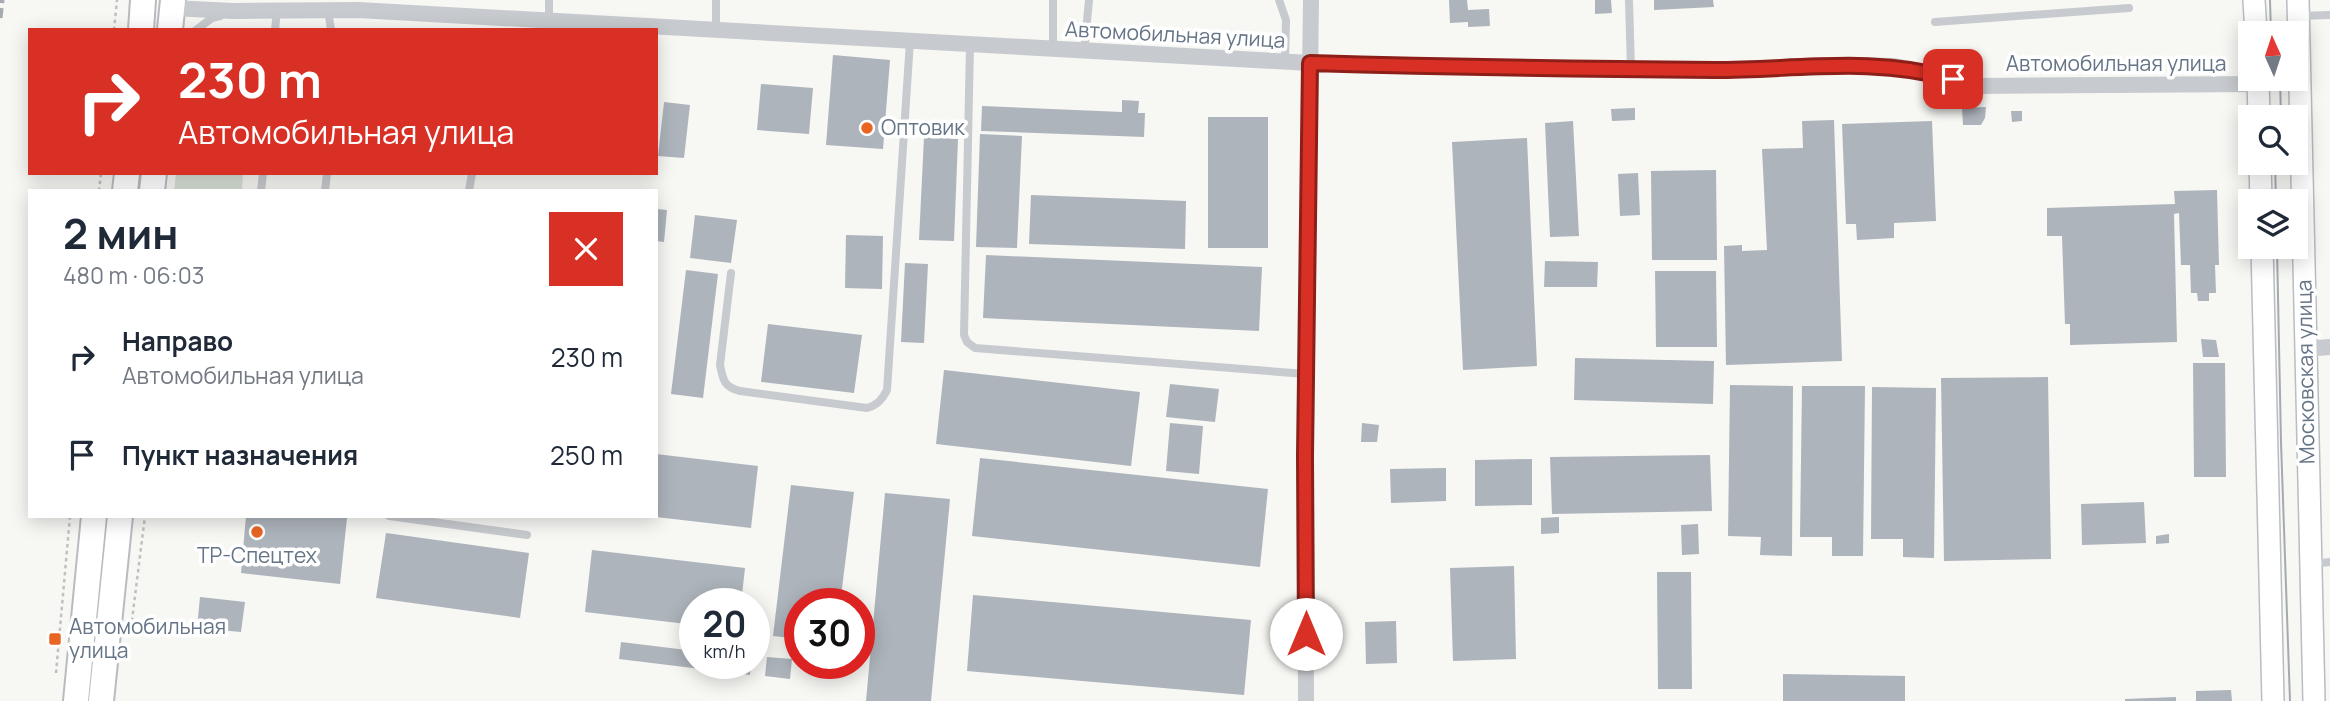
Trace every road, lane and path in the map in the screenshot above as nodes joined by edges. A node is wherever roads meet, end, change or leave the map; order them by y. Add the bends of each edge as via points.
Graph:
1 (117, 0) edge
2 (549, 0) edge
3 (716, 0) edge
4 (1053, 0) edge
5 (1089, 0) edge
6 (1279, 0) edge
7 (1311, 0) edge
8 (1629, 0) edge
9 (2254, 0) edge
10 (227, 6) edge
11 (2130, 8) dead end
12 (2298, 8) edge
13 (276, 10) junction
14 (328, 10) junction
15 (142, 12) edge
16 (172, 13) edge
17 (2330, 15) edge
18 (549, 20) junction
19 (2255, 21) edge
20 (1935, 22) dead end
21 (495, 23) edge
22 (114, 28) edge
23 (199, 28) edge
24 (275, 28) edge
25 (331, 28) edge
26 (716, 30) junction
27 (911, 41) junction
28 (970, 45) junction
29 (1053, 50) junction
30 (1084, 52) junction
31 (1285, 62) junction
32 (1310, 63) junction
33 (1631, 69) junction
34 (2238, 81) edge
35 (2300, 175) edge
36 (2262, 259) edge
37 (731, 273) dead end
38 (2330, 347) edge
39 (2305, 349) junction
40 (1306, 374) junction
41 (70, 518) edge
42 (94, 518) edge
43 (120, 518) edge
44 (145, 518) edge
45 (403, 518) edge
46 (527, 535) dead end
47 (2320, 563) edge
48 (130, 635) dead end
49 (56, 675) dead end
50 (76, 701) edge
51 (101, 701) edge
52 (1306, 701) edge
53 (2273, 701) edge
54 (2314, 701) edge

1 - 22 path
2 - 18 lane
3 - 26 lane
4 - 29 lane
5 - 30 lane
6 - 31 lane via 1286,20
7 - 32 street
8 - 33 lane
9 - 19 street
10 - 13 street, Автомобильная улица
10 - 16 street, Автомобильная улица
10 - 23 lane
11 - 20 lane
12 - 17 lane
13 - 14 street, Автомобильная улица
13 - 24 lane
14 - 21 street, Автомобильная улица via 358,6
14 - 25 lane
15 - 16 main road
18 - 21 street, Автомобильная улица
18 - 26 street, Автомобильная улица
26 - 27 street, Автомобильная улица
27 - 28 street, Автомобильная улица
27 - 37 lane via 883,399 867,408 729,388 720,365
28 - 29 street, Автомобильная улица
28 - 40 lane via 967,342 975,348
29 - 30 street, Автомобильная улица
30 - 31 street, Автомобильная улица
31 - 32 street, Автомобильная улица
32 - 33 street, Автомобильная улица
32 - 40 street
33 - 34 street, Автомобильная улица via 1894,66 1974,86
35 - 39 street, Московская улица
36 - 53 street, Московская улица
38 - 39 street
39 - 47 street, Московская улица
40 - 52 street
41 - 49 path
42 - 50 main road
43 - 51 main road
44 - 48 path
45 - 46 lane
47 - 54 street, Московская улица

